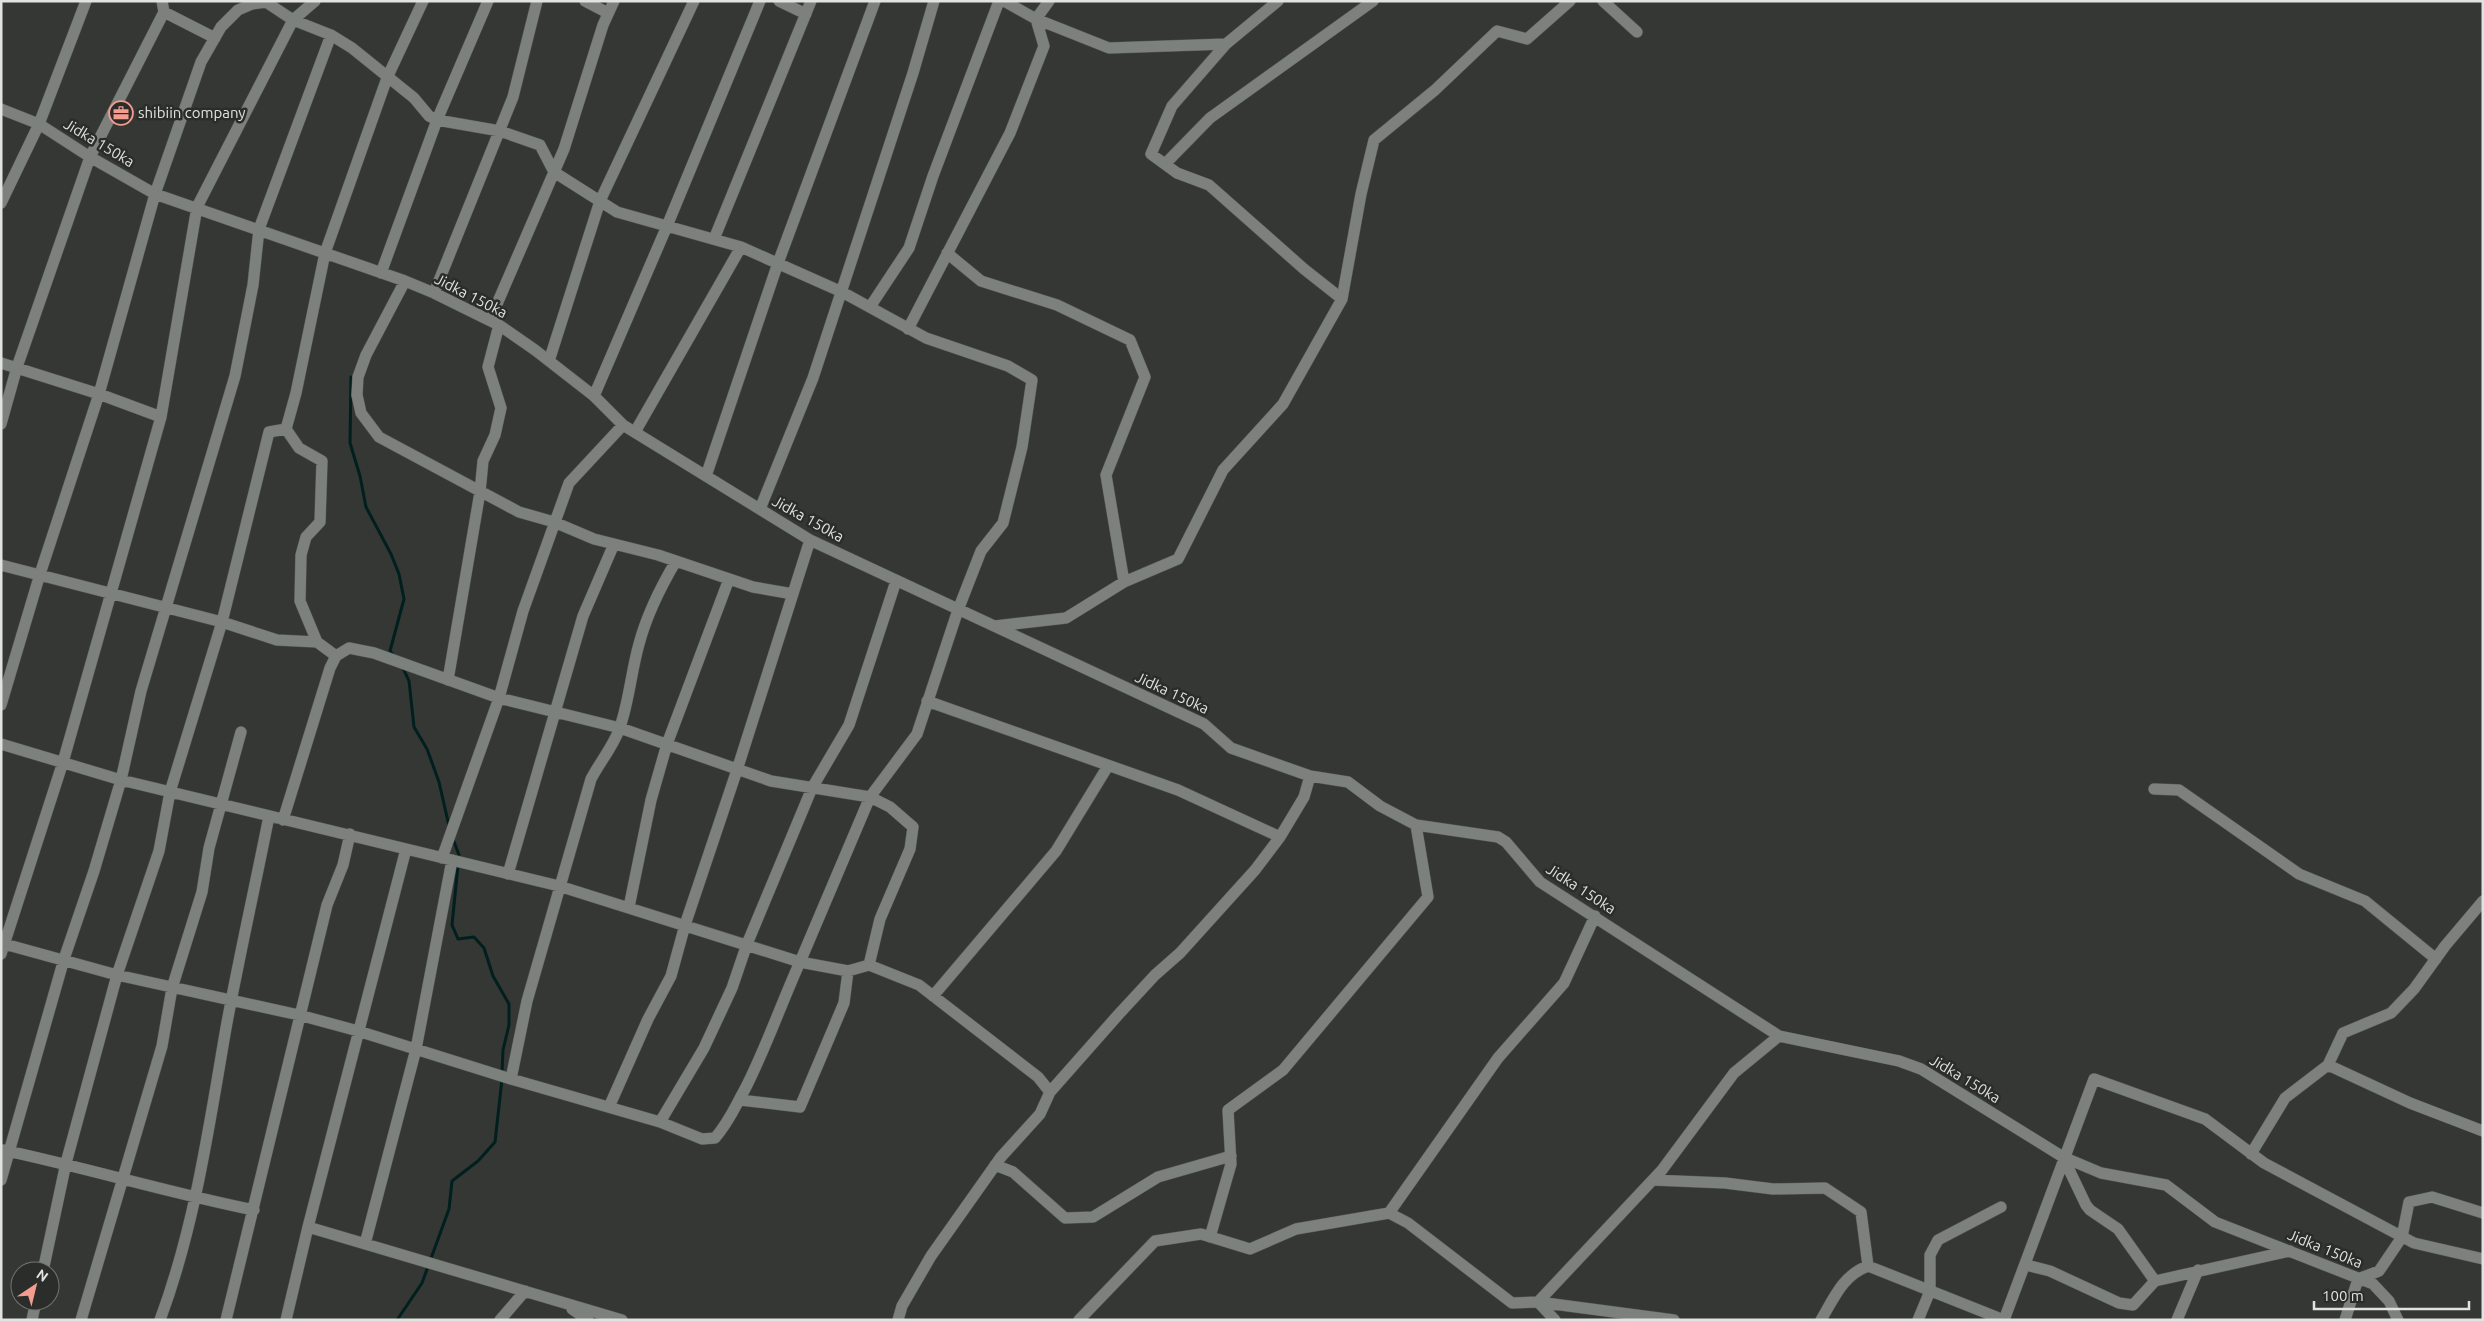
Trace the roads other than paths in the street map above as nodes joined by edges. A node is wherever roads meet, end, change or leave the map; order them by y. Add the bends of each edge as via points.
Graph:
1 (86, 1) edge
2 (315, 1) edge
3 (422, 1) edge
4 (488, 1) edge
5 (537, 1) edge
6 (586, 1) edge
7 (614, 1) edge
8 (694, 1) edge
9 (760, 1) edge
10 (778, 1) edge
11 (811, 1) edge
12 (875, 1) edge
13 (934, 1) edge
14 (999, 1) edge
15 (1004, 1) edge
16 (1049, 1) edge
17 (1278, 1) edge
18 (1373, 1) edge
19 (1570, 1) edge
20 (1603, 1) edge
21 (163, 7) edge
22 (608, 13) junction
23 (806, 14) junction
24 (1036, 19) junction
25 (293, 20) junction
26 (1637, 32) dead end
27 (331, 35) junction
28 (215, 38) junction
29 (1226, 44) junction
30 (387, 78) junction
31 (1, 109) edge
32 (436, 120) junction
33 (40, 124) junction
34 (500, 132) junction
35 (90, 157) junction
36 (1165, 164) junction
37 (554, 172) junction
38 (155, 194) junction
39 (600, 201) junction
40 (1, 203) edge
41 (197, 207) junction
42 (668, 226) junction
43 (259, 229) junction
44 (714, 239) junction
45 (741, 247) junction
46 (325, 253) junction
47 (947, 253) junction
48 (778, 264) junction
49 (381, 273) junction
50 (404, 281) junction
51 (842, 292) junction
52 (434, 293) junction
53 (1342, 300) junction
54 (870, 307) junction
55 (494, 322) junction
56 (908, 329) junction
57 (549, 361) junction
58 (1, 363) edge
59 (17, 368) junction
60 (99, 394) junction
61 (594, 396) junction
62 (161, 417) junction
63 (1, 424) edge
64 (623, 425) junction
65 (286, 429) junction
66 (635, 432) junction
67 (706, 476) junction
68 (480, 492) junction
69 (760, 509) junction
70 (554, 522) junction
71 (810, 540) junction
72 (614, 544) junction
73 (676, 561) junction
74 (1, 564) edge
75 (40, 574) junction
76 (729, 579) junction
77 (896, 581) junction
78 (1124, 582) junction
79 (111, 594) junction
80 (793, 594) junction
81 (166, 606) junction
82 (958, 610) junction
83 (222, 622) junction
84 (993, 627) junction
85 (317, 642) junction
86 (336, 656) junction
87 (448, 680) junction
88 (498, 698) junction
89 (927, 701) junction
90 (1, 705) edge
91 (556, 711) junction
92 (620, 728) junction
93 (241, 732) dead end
94 (1, 744) edge
95 (667, 744) junction
96 (63, 762) junction
97 (1108, 766) junction
98 (737, 770) junction
99 (1310, 776) junction
100 (121, 780) junction
101 (812, 788) junction
102 (2154, 789) dead end
103 (170, 792) junction
104 (870, 796) junction
105 (222, 805) junction
106 (268, 816) junction
107 (283, 820) junction
108 (1416, 826) junction
109 (350, 834) junction
110 (1280, 837) junction
111 (406, 849) junction
112 (447, 859) junction
113 (508, 874) junction
114 (559, 886) junction
115 (2483, 901) edge
116 (629, 907) junction
117 (1596, 916) junction
118 (686, 925) junction
119 (747, 944) junction
120 (2, 947) edge
121 (64, 959) junction
122 (2436, 959) junction
123 (800, 962) junction
124 (869, 965) junction
125 (848, 971) junction
126 (117, 975) junction
127 (172, 988) junction
128 (933, 996) junction
129 (231, 1001) junction
130 (299, 1015) junction
131 (358, 1031) junction
132 (1779, 1036) junction
133 (416, 1049) junction
134 (2328, 1066) junction
135 (511, 1079) junction
136 (1050, 1092) junction
137 (740, 1100) junction
138 (609, 1107) junction
139 (660, 1122) junction
140 (2483, 1131) edge
141 (5, 1151) edge
142 (2251, 1154) junction
143 (1231, 1156) junction
144 (2063, 1157) junction
145 (66, 1163) junction
146 (995, 1165) junction
147 (122, 1179) junction
148 (1, 1180) edge
149 (1653, 1180) junction
150 (196, 1198) junction
151 (2002, 1207) dead end
152 (254, 1210) junction
153 (1389, 1213) junction
154 (2483, 1213) edge
155 (308, 1227) junction
156 (1210, 1237) junction
157 (2402, 1237) junction
158 (365, 1244) junction
159 (2292, 1251) junction
160 (2483, 1259) edge
161 (45, 1261) edge
162 (2026, 1265) junction
163 (1868, 1266) junction
164 (2198, 1270) junction
165 (2358, 1279) junction
166 (2155, 1281) junction
167 (1930, 1290) junction
168 (525, 1291) junction
169 (560, 1302) junction
170 (1538, 1302) junction
171 (81, 1320) edge
172 (160, 1320) edge
173 (226, 1320) edge
174 (286, 1320) edge
175 (500, 1320) edge
176 (588, 1320) edge
177 (622, 1320) edge
178 (898, 1320) edge
179 (1079, 1320) edge
180 (1555, 1320) edge
181 (1674, 1320) edge
182 (1821, 1320) edge
183 (1918, 1320) edge
184 (2177, 1320) edge
185 (2344, 1320) edge
186 (2398, 1320) edge

1 - 33 street
2 - 25 street
3 - 30 street
4 - 32 street
5 - 34 street via 513,97
6 - 22 street
7 - 22 street
8 - 39 street
9 - 42 street
10 - 23 street
11 - 23 street
12 - 48 street
13 - 51 street
14 - 54 street via 909,248
15 - 24 street
16 - 24 street
17 - 29 street
18 - 36 street via 1210,118
19 - 53 street via 1528,39 1497,31 1435,90 1374,140
20 - 26 street
21 - 28 street
21 - 35 street
22 - 37 street
23 - 44 street
24 - 29 street via 1109,48
24 - 47 street via 1044,46 1010,133
25 - 27 street
25 - 28 street via 266,2 252,4 238,10
25 - 41 street
27 - 30 street
27 - 43 street
28 - 38 street via 201,62
29 - 36 street via 1172,106 1151,154
30 - 32 street
30 - 46 street
31 - 33 street, Jidka 150ka
32 - 34 street
32 - 49 street
33 - 35 street, Jidka 150ka
33 - 40 street
34 - 37 street via 540,145
34 - 52 street
35 - 38 street, Jidka 150ka
35 - 59 street
36 - 53 street via 1177,173 1209,184
37 - 39 street
37 - 55 street
38 - 41 street, Jidka 150ka
38 - 60 street
39 - 42 street via 617,212
39 - 57 street
41 - 43 street, Jidka 150ka
41 - 62 street
42 - 44 street
42 - 61 street
43 - 46 street, Jidka 150ka
43 - 81 street via 253,285 235,376
44 - 45 street
45 - 48 street
45 - 66 street
46 - 49 street, Jidka 150ka
46 - 65 street
47 - 56 street
47 - 78 street via 981,281 1057,305 1130,340 1145,377 1106,475
48 - 51 street
48 - 67 street
49 - 50 street, Jidka 150ka
50 - 52 street, Jidka 150ka
50 - 68 street via 358,377 361,413 379,437
51 - 54 street
51 - 69 street via 813,378
52 - 55 street, Jidka 150ka
53 - 78 street via 1283,404 1223,470 1178,558
54 - 56 street
55 - 57 street, Jidka 150ka
55 - 68 street via 488,367 502,408 483,461
56 - 82 street via 1008,366 1032,380 1022,447 1004,523 981,551
57 - 61 street, Jidka 150ka
58 - 59 street
59 - 60 street
59 - 63 street
60 - 62 street
60 - 75 street
61 - 64 street, Jidka 150ka
62 - 79 street
64 - 66 street, Jidka 150ka
64 - 70 street via 569,483
65 - 83 street via 269,432
65 - 85 street via 299,448 322,461 320,522 306,537 301,555 300,601
66 - 67 street, Jidka 150ka
67 - 69 street, Jidka 150ka
68 - 70 street via 519,512
68 - 87 street
69 - 71 street, Jidka 150ka
70 - 72 street
70 - 88 street via 523,611
71 - 77 street, Jidka 150ka
71 - 80 street
72 - 73 street
72 - 91 street via 583,616
73 - 76 street
73 - 92 street via 650,609 638,645
74 - 75 street
75 - 79 street
75 - 90 street
76 - 80 street
76 - 95 street
77 - 82 street, Jidka 150ka
77 - 101 street via 849,725
78 - 84 street via 1066,618
79 - 81 street
79 - 96 street
80 - 98 street
81 - 83 street
81 - 100 street
82 - 84 street, Jidka 150ka
82 - 89 street
83 - 85 street via 277,640
83 - 103 street
84 - 99 street, Jidka 150ka via 1204,724 1231,748
85 - 86 street
86 - 87 street via 349,648 374,653
86 - 107 street
87 - 88 street
88 - 91 street
88 - 112 street
89 - 97 street
89 - 104 street via 917,734
91 - 92 street
91 - 113 street
92 - 95 street
92 - 114 street via 610,751 591,779
93 - 105 street
94 - 96 street
95 - 98 street
95 - 116 street via 651,800
96 - 100 street
96 - 120 street
97 - 110 street via 1178,790
97 - 128 street via 1056,851
98 - 101 street via 771,781
98 - 118 street
99 - 108 street, Jidka 150ka via 1348,782 1380,806
99 - 110 street via 1304,797
100 - 103 street
100 - 121 street
101 - 104 street
101 - 119 street
102 - 122 street via 2179,790 2299,874 2365,901
103 - 105 street
103 - 126 street via 159,851
104 - 123 street
104 - 124 street via 913,827 910,849 880,918
105 - 106 street
105 - 127 street via 209,848 202,892
106 - 107 street
106 - 129 street
107 - 109 street
108 - 117 street, Jidka 150ka via 1498,837 1506,842 1535,878
108 - 143 street via 1428,897 1283,1070 1228,1110
109 - 111 street
109 - 130 street via 343,865 327,905
110 - 136 street via 1255,870 1149,981
111 - 112 street
111 - 131 street
112 - 113 street
112 - 133 street
113 - 114 street
114 - 116 street
114 - 135 street via 527,1001
115 - 122 street
116 - 118 street
117 - 132 street, Jidka 150ka
117 - 153 street via 1564,983 1498,1058
118 - 119 street
118 - 138 street via 671,976
119 - 123 street
119 - 139 street via 732,988 704,1048
120 - 121 street
121 - 126 street
121 - 141 street
122 - 134 street via 2414,990 2391,1013 2342,1033
123 - 125 street
123 - 137 street via 759,1063
124 - 125 street
124 - 128 street via 919,985
125 - 137 street via 844,1003 800,1107
126 - 127 street
126 - 145 street
127 - 129 street
127 - 147 street via 162,1046
128 - 136 street via 1038,1077
129 - 130 street
129 - 150 street
130 - 131 street
130 - 152 street
131 - 133 street
131 - 155 street
132 - 144 street, Jidka 150ka via 1899,1061 1921,1069
132 - 149 street via 1734,1073
133 - 135 street
133 - 158 street
134 - 140 street
134 - 142 street via 2285,1098
135 - 138 street
136 - 146 street via 1040,1114
137 - 139 street via 715,1138 702,1139
138 - 139 street
141 - 145 street
141 - 148 street
142 - 144 street via 2205,1118 2094,1079
142 - 157 street
143 - 146 street via 1158,1177 1093,1217 1065,1218 1013,1172
143 - 156 street
144 - 159 street, Jidka 150ka via 2101,1174 2166,1185 2215,1222
144 - 162 street
144 - 166 street via 2090,1210 2118,1230
145 - 147 street
145 - 161 street
146 - 178 street via 931,1256 902,1306
147 - 150 street
147 - 171 street
149 - 163 street via 1773,1189 1825,1188 1861,1212
149 - 170 street
150 - 152 street
150 - 172 street via 174,1282
151 - 167 street via 1938,1240 1930,1255
152 - 173 street
153 - 156 street via 1296,1229 1250,1249
153 - 170 street via 1512,1303
154 - 157 street via 2432,1197 2408,1202
155 - 158 street
155 - 174 street
156 - 179 street via 1201,1234 1155,1241
157 - 160 street via 2414,1243
157 - 165 street via 2379,1271
158 - 168 street
159 - 164 street
159 - 165 street, Jidka 150ka
162 - 166 street via 2050,1271 2119,1303 2133,1305
162 - 167 street via 2004,1320
163 - 167 street
163 - 182 street via 1846,1278
164 - 166 street
164 - 184 street
165 - 185 street
165 - 186 street, Jidka 150ka via 2373,1284 2389,1301
167 - 183 street
168 - 169 street
168 - 175 street
169 - 176 street
169 - 177 street
170 - 180 street
170 - 181 street

